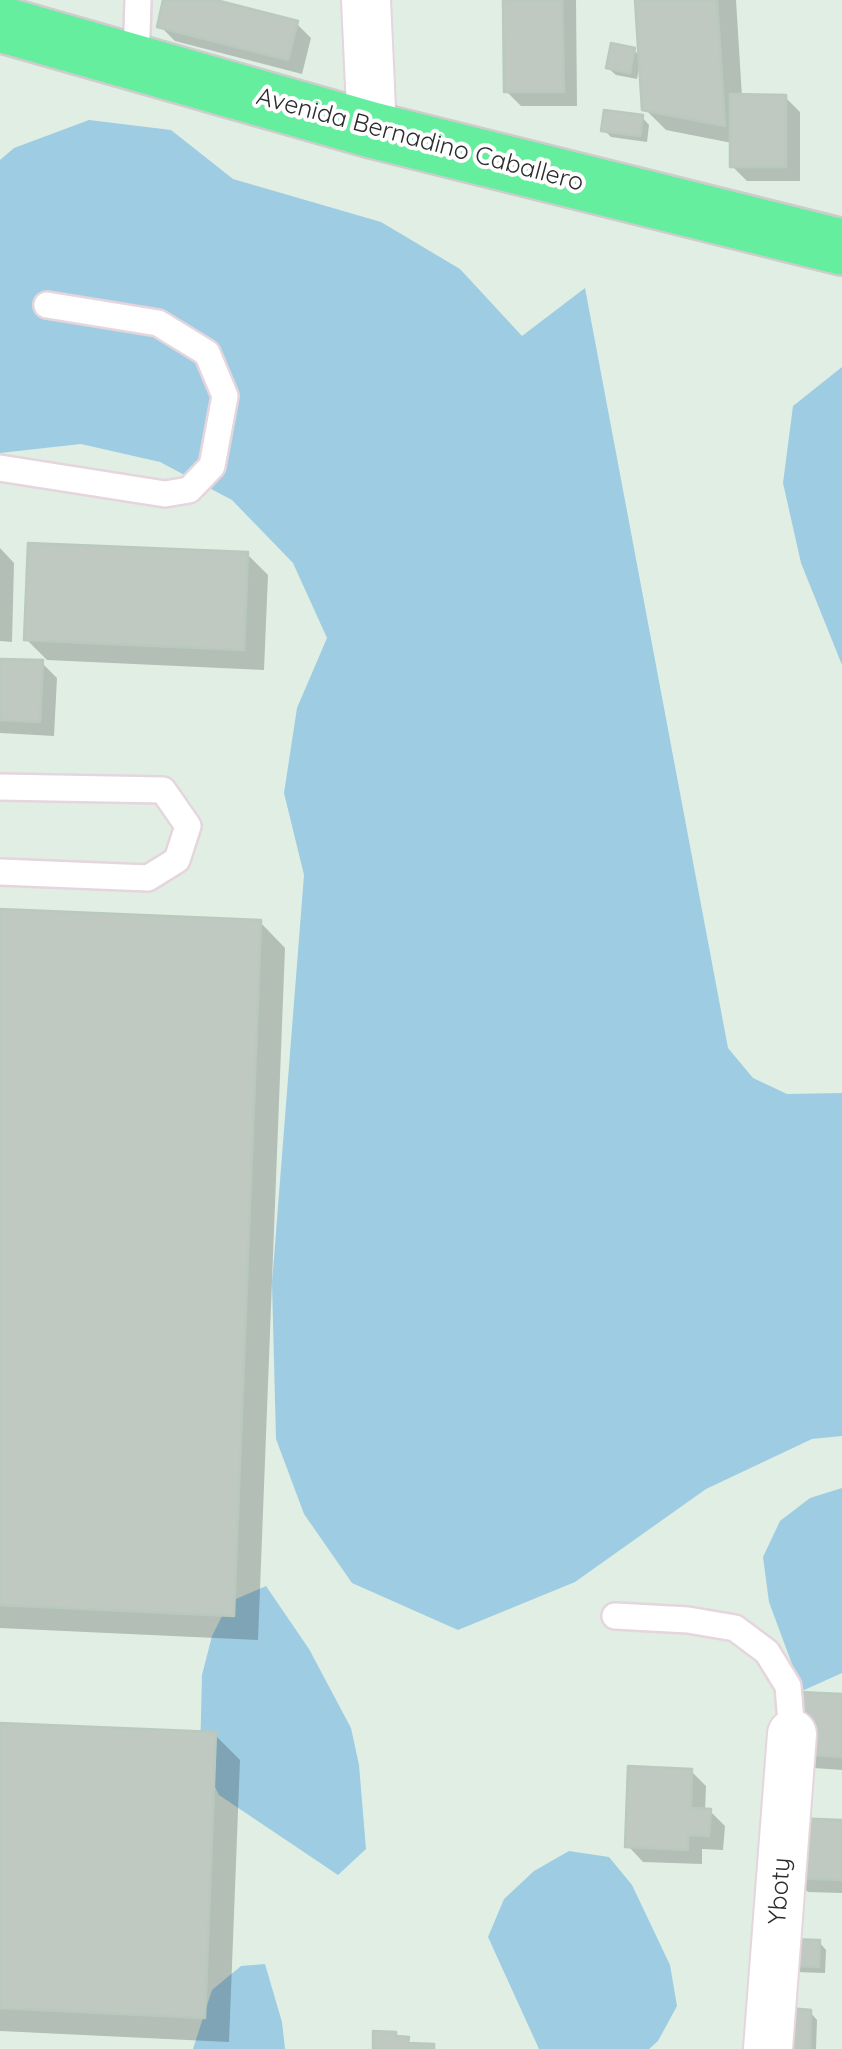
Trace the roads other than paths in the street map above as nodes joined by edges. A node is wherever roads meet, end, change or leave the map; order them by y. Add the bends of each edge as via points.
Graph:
1 (138, 0) edge
2 (366, 0) edge
3 (0, 24) edge
4 (136, 64) junction
5 (372, 130) junction
6 (842, 247) edge
7 (48, 305) dead end
8 (0, 468) edge
9 (0, 786) edge
10 (0, 872) edge
11 (615, 1616) dead end
12 (792, 1734) joint
13 (768, 2049) edge

1 - 4 lane
2 - 5 street
3 - 4 main road, Avenida Bernadino Caballero
4 - 5 main road, Avenida Bernadino Caballero
5 - 6 main road, Avenida Bernadino Caballero
7 - 8 lane via 158,323 207,353 225,396 212,466 189,490 165,494
9 - 10 lane via 164,790 188,826 177,860 148,878
11 - 12 lane via 735,1628 767,1652 788,1686
12 - 13 street, Yboty

